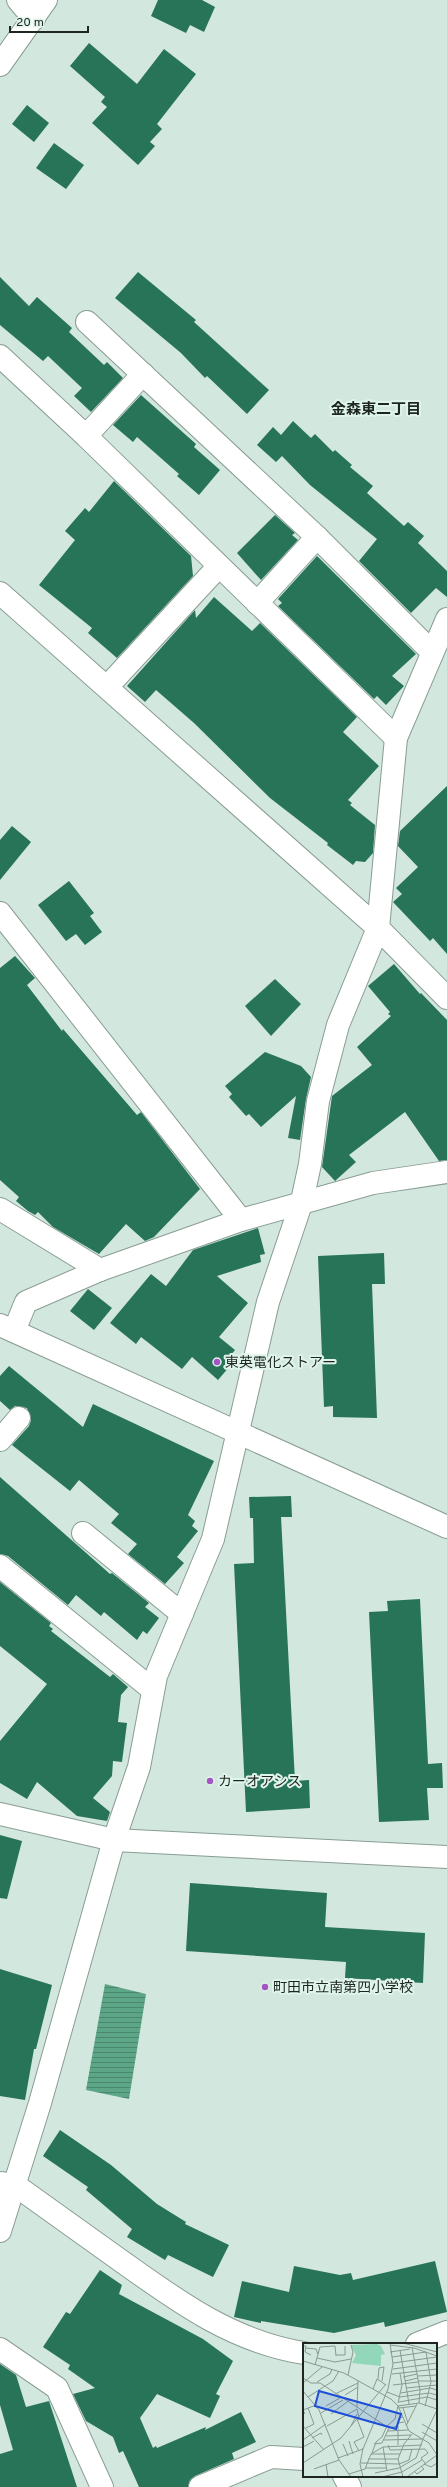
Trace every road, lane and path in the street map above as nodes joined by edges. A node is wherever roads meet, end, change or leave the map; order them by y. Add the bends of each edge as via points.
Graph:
1 (18, 0) edge
2 (46, 0) edge
3 (34, 19) junction
4 (0, 65) edge
5 (88, 322) dead end
6 (0, 356) edge
7 (143, 374) junction
8 (86, 436) junction
9 (317, 536) junction
10 (219, 566) junction
11 (0, 593) edge
12 (257, 603) junction
13 (447, 619) edge
14 (432, 652) junction
15 (107, 687) junction
16 (396, 738) junction
17 (0, 913) edge
18 (378, 928) junction
19 (447, 998) edge
20 (447, 1172) edge
21 (302, 1201) junction
22 (0, 1209) edge
23 (241, 1220) junction
24 (100, 1270) junction
25 (7, 1328) edge
26 (19, 1418) dead end
27 (238, 1432) junction
28 (0, 1440) edge
29 (447, 1527) edge
30 (83, 1533) dead end
31 (0, 1566) edge
32 (182, 1614) junction
33 (153, 1690) junction
34 (0, 1814) edge
35 (114, 1840) junction
36 (447, 1857) edge
37 (8, 2184) edge
38 (0, 2231) edge
39 (447, 2332) edge
40 (419, 2343) edge
41 (0, 2349) edge
42 (303, 2353) edge
43 (303, 2459) edge
44 (345, 2477) edge
45 (102, 2487) edge
46 (200, 2487) edge
47 (350, 2487) edge

1 - 3 street
2 - 3 street
3 - 4 street
5 - 7 street
6 - 8 street
7 - 8 street
7 - 9 street
8 - 10 street
9 - 12 street
9 - 14 street
10 - 12 street
10 - 15 street
11 - 15 street
12 - 16 street
13 - 14 street
14 - 16 street
15 - 18 street
16 - 18 street
17 - 23 street
18 - 19 street
18 - 21 street via 338,1026 318,1101 310,1164
20 - 21 street via 373,1183
21 - 23 street
21 - 27 street via 268,1302
22 - 24 street
23 - 24 street
24 - 25 street via 26,1302
25 - 27 street
26 - 28 street
27 - 29 street
27 - 32 street via 213,1538
30 - 32 street
31 - 33 street
32 - 33 street via 156,1676
33 - 35 street via 139,1767
34 - 35 street
35 - 36 street
35 - 37 street
37 - 38 street
37 - 42 street via 212,2322 248,2339
39 - 40 street
41 - 45 street via 57,2388
43 - 46 street via 271,2457
44 - 47 street

